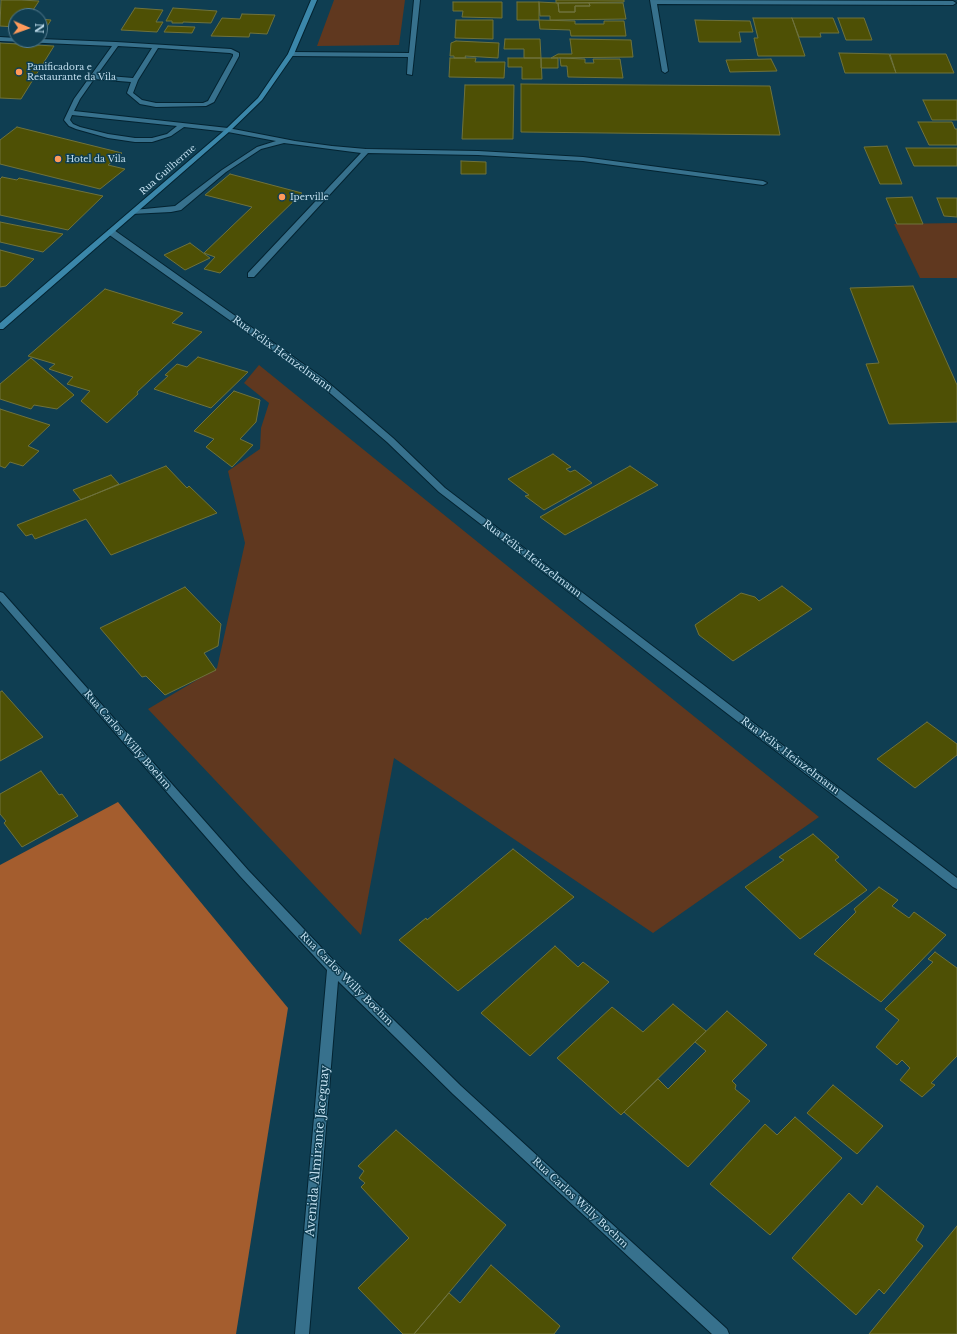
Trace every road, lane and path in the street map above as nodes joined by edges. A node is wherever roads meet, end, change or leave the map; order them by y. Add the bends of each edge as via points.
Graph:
1 (314, 0) edge
2 (417, 0) edge
3 (653, 1) edge
4 (953, 3) edge
5 (48, 41) edge
6 (116, 44) junction
7 (155, 48) junction
8 (291, 54) junction
9 (412, 55) junction
10 (665, 71) dead end
11 (410, 74) dead end
12 (92, 78) junction
13 (135, 80) junction
14 (70, 113) junction
15 (152, 113) junction
16 (183, 125) junction
17 (228, 130) junction
18 (284, 141) junction
19 (366, 151) junction
20 (763, 183) dead end
21 (134, 212) junction
22 (111, 232) junction
23 (251, 276) dead end
24 (0, 327) edge
25 (0, 595) edge
26 (957, 884) edge
27 (333, 968) junction
28 (302, 1334) edge
29 (722, 1334) edge

1 - 8 main road, Rua Guilherme
2 - 9 street
3 - 4 street
3 - 10 street
5 - 6 street
6 - 7 street
6 - 12 street
7 - 13 street
7 - 15 street via 231,51 236,53 236,56 211,102
8 - 9 street
8 - 17 main road, Rua Guilherme via 260,99
9 - 11 street
12 - 13 street
12 - 14 street via 76,99
13 - 15 street via 130,93
14 - 15 street
14 - 16 street via 67,120 78,128 135,140 152,140 168,135
15 - 16 street
16 - 17 street
17 - 18 street
17 - 21 main road, Rua Guilherme
18 - 19 street
18 - 21 street via 259,148 224,171 178,208
19 - 20 street via 478,153 583,159
19 - 23 street
21 - 22 main road, Rua Guilherme
22 - 24 main road, Rua Guilherme
22 - 26 street, Rua Félix Heinzelmann via 320,380 390,440 442,490
25 - 27 street, Rua Carlos Willy Boehm via 244,873
27 - 28 street, Avenida Almirante Jaceguay
27 - 29 street, Rua Carlos Willy Boehm via 456,1090

